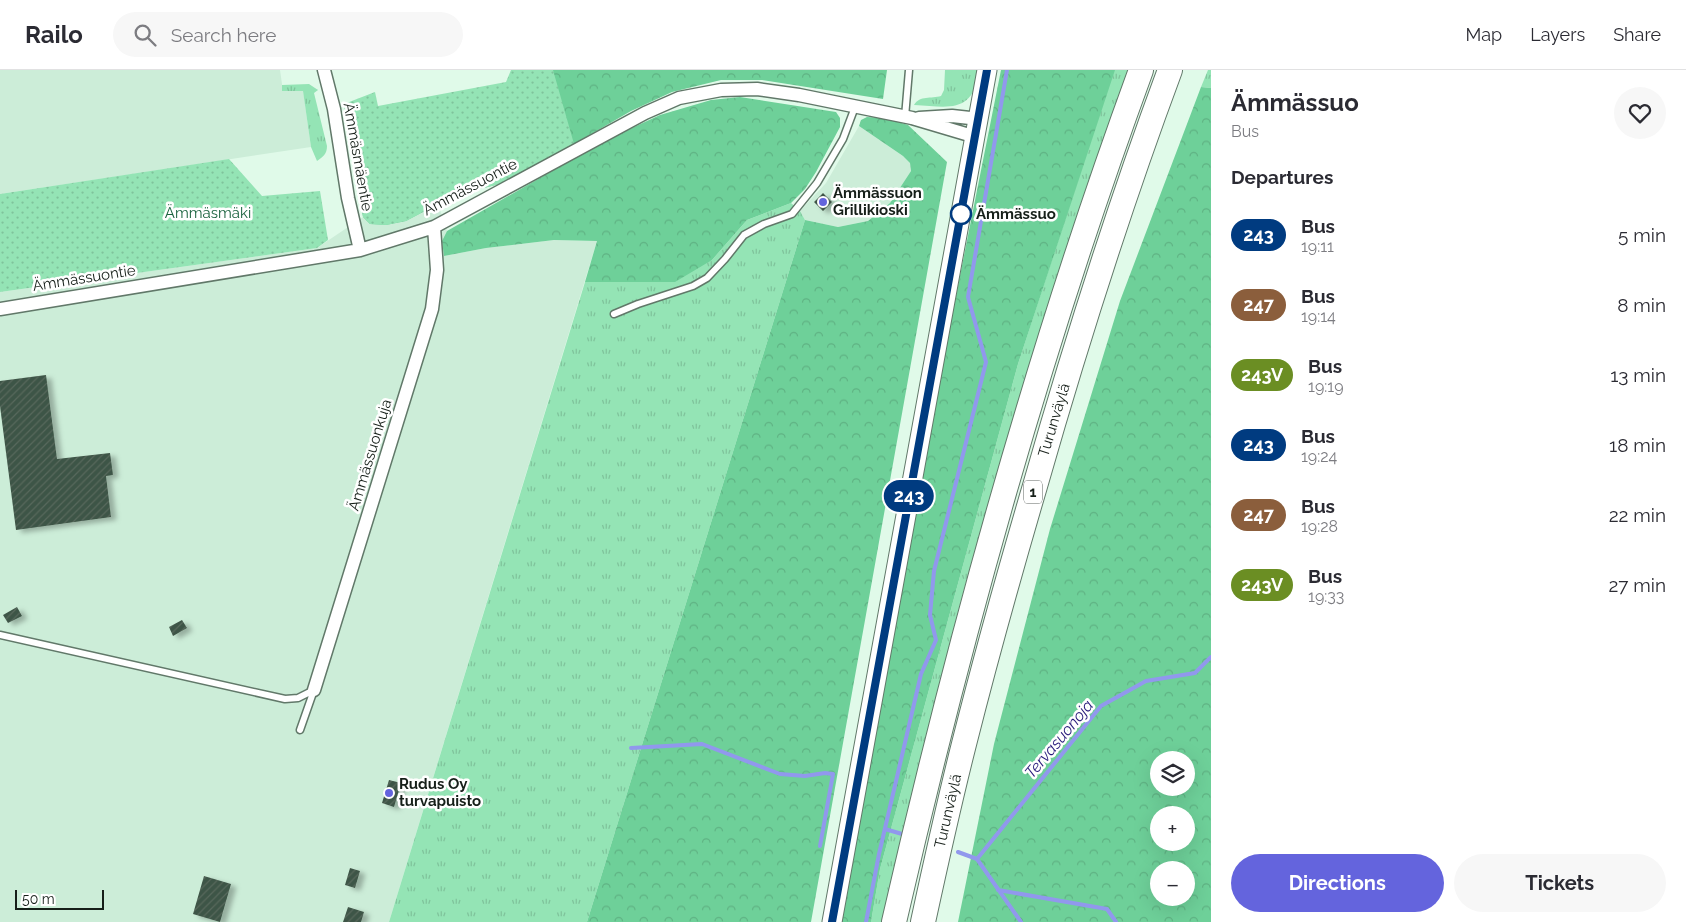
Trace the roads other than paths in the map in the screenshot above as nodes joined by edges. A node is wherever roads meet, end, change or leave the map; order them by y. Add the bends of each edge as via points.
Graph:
1 (324, 70) edge
2 (909, 70) edge
3 (988, 70) edge
4 (1141, 70) edge
5 (1170, 70) edge
6 (855, 107) junction
7 (908, 118) junction
8 (977, 128) junction
9 (434, 226) junction
10 (360, 250) junction
11 (0, 309) edge
12 (614, 314) dead end
13 (0, 635) edge
14 (314, 690) junction
15 (300, 730) dead end
16 (832, 922) edge
17 (894, 922) edge
18 (923, 922) edge

1 - 10 street, Ämmäsmäentie
2 - 7 lane
3 - 8 main road
4 - 17 highway, Turunväylä / 1 via 1068,282 1024,426 968,622
5 - 18 highway, Turunväylä / 1 via 1110,242 994,626
6 - 7 street, Ämmässuontie
6 - 9 street, Ämmässuontie via 757,89 721,90 679,98
6 - 12 lane via 843,140 817,183 792,214 744,235 707,278 693,286
7 - 8 street, Ämmässuontie via 936,126
7 - 8 street, Ämmässuontie via 952,116
8 - 16 main road
9 - 10 street, Ämmässuontie
9 - 14 street, Ämmässuonkuja via 437,270 432,309
10 - 11 street, Ämmässuontie
13 - 14 lane via 285,699 298,698
14 - 15 lane

